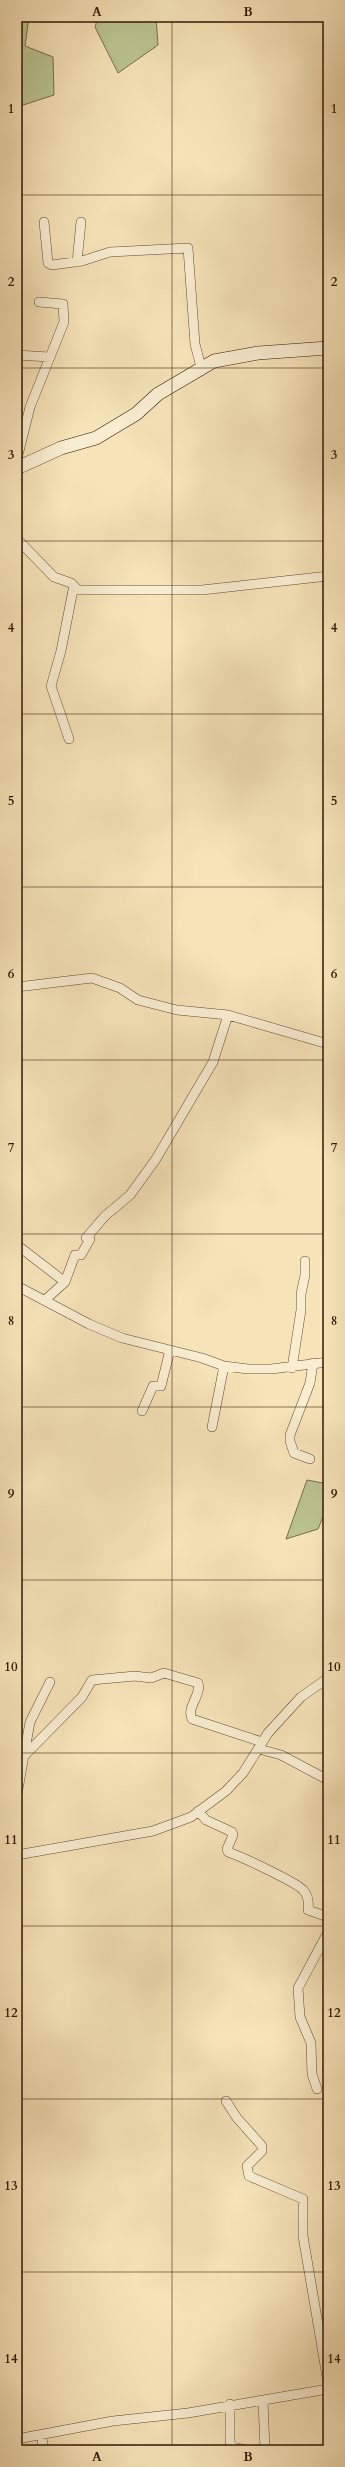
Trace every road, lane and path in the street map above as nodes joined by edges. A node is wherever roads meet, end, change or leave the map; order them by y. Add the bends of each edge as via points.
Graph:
1 (44, 222) dead end
2 (81, 222) dead end
3 (77, 262) junction
4 (39, 302) dead end
5 (328, 348) edge
6 (17, 354) edge
7 (49, 357) junction
8 (202, 367) junction
9 (17, 459) edge
10 (17, 468) edge
11 (17, 539) edge
12 (328, 576) edge
13 (78, 590) junction
14 (69, 739) dead end
15 (17, 987) edge
16 (228, 1014) junction
17 (328, 1044) edge
18 (17, 1245) edge
19 (304, 1261) dead end
20 (65, 1282) junction
21 (17, 1286) edge
22 (45, 1300) junction
23 (170, 1350) junction
24 (328, 1362) edge
25 (313, 1363) junction
26 (224, 1366) junction
27 (292, 1368) junction
28 (142, 1411) dead end
29 (212, 1427) dead end
30 (310, 1459) dead end
31 (328, 1678) edge
32 (50, 1682) dead end
33 (261, 1745) junction
34 (20, 1756) edge
35 (328, 1780) edge
36 (17, 1795) edge
37 (198, 1811) junction
38 (17, 1855) edge
39 (328, 1917) edge
40 (328, 1932) edge
41 (317, 2089) dead end
42 (226, 2101) dead end
43 (328, 2383) edge
44 (328, 2389) edge
45 (263, 2400) junction
46 (230, 2404) junction
47 (42, 2435) junction
48 (17, 2438) edge
49 (43, 2450) edge
50 (246, 2450) edge
51 (265, 2450) edge

1 - 3 street via 49,264
2 - 3 street
3 - 8 street via 110,252 188,248 195,344
4 - 7 street via 59,302 64,308 64,322
5 - 8 street via 238,356
6 - 7 street
7 - 9 street via 30,407
8 - 10 street via 158,394 136,414 115,428 96,438 61,448
11 - 13 street via 54,577 71,583
12 - 13 street via 202,590
13 - 14 street via 73,590 51,686
15 - 16 street via 92,978 120,988 138,1000 177,1010
16 - 17 street
16 - 20 street via 213,1062 186,1111 156,1160 130,1195 105,1216 86,1238 90,1239 81,1255 75,1255
18 - 20 street
19 - 27 street via 306,1275 301,1294
20 - 22 street
21 - 22 street
22 - 23 street via 89,1324 122,1338
23 - 26 street
23 - 28 street via 161,1386 153,1386
24 - 25 street
25 - 27 street
25 - 30 street via 310,1383 290,1438 294,1453
26 - 27 street via 248,1369
26 - 29 street
31 - 33 street via 301,1697
32 - 34 street via 30,1722
33 - 34 street via 192,1719 190,1713 199,1689 198,1683 162,1673 151,1678 135,1676 92,1680 82,1697
33 - 35 street
33 - 37 street via 226,1791
34 - 36 street
37 - 38 street via 191,1817 152,1832
37 - 39 street via 206,1820 232,1832 228,1852 298,1886 309,1901 308,1910
40 - 41 street via 298,1988 300,2017 311,2043 312,2074
42 - 43 street via 237,2118 262,2146 262,2151 247,2171 251,2178 303,2199 303,2236
44 - 45 street
45 - 46 street
45 - 51 street
46 - 47 street via 188,2413 113,2421
46 - 50 street via 232,2446
47 - 48 street
47 - 49 street

